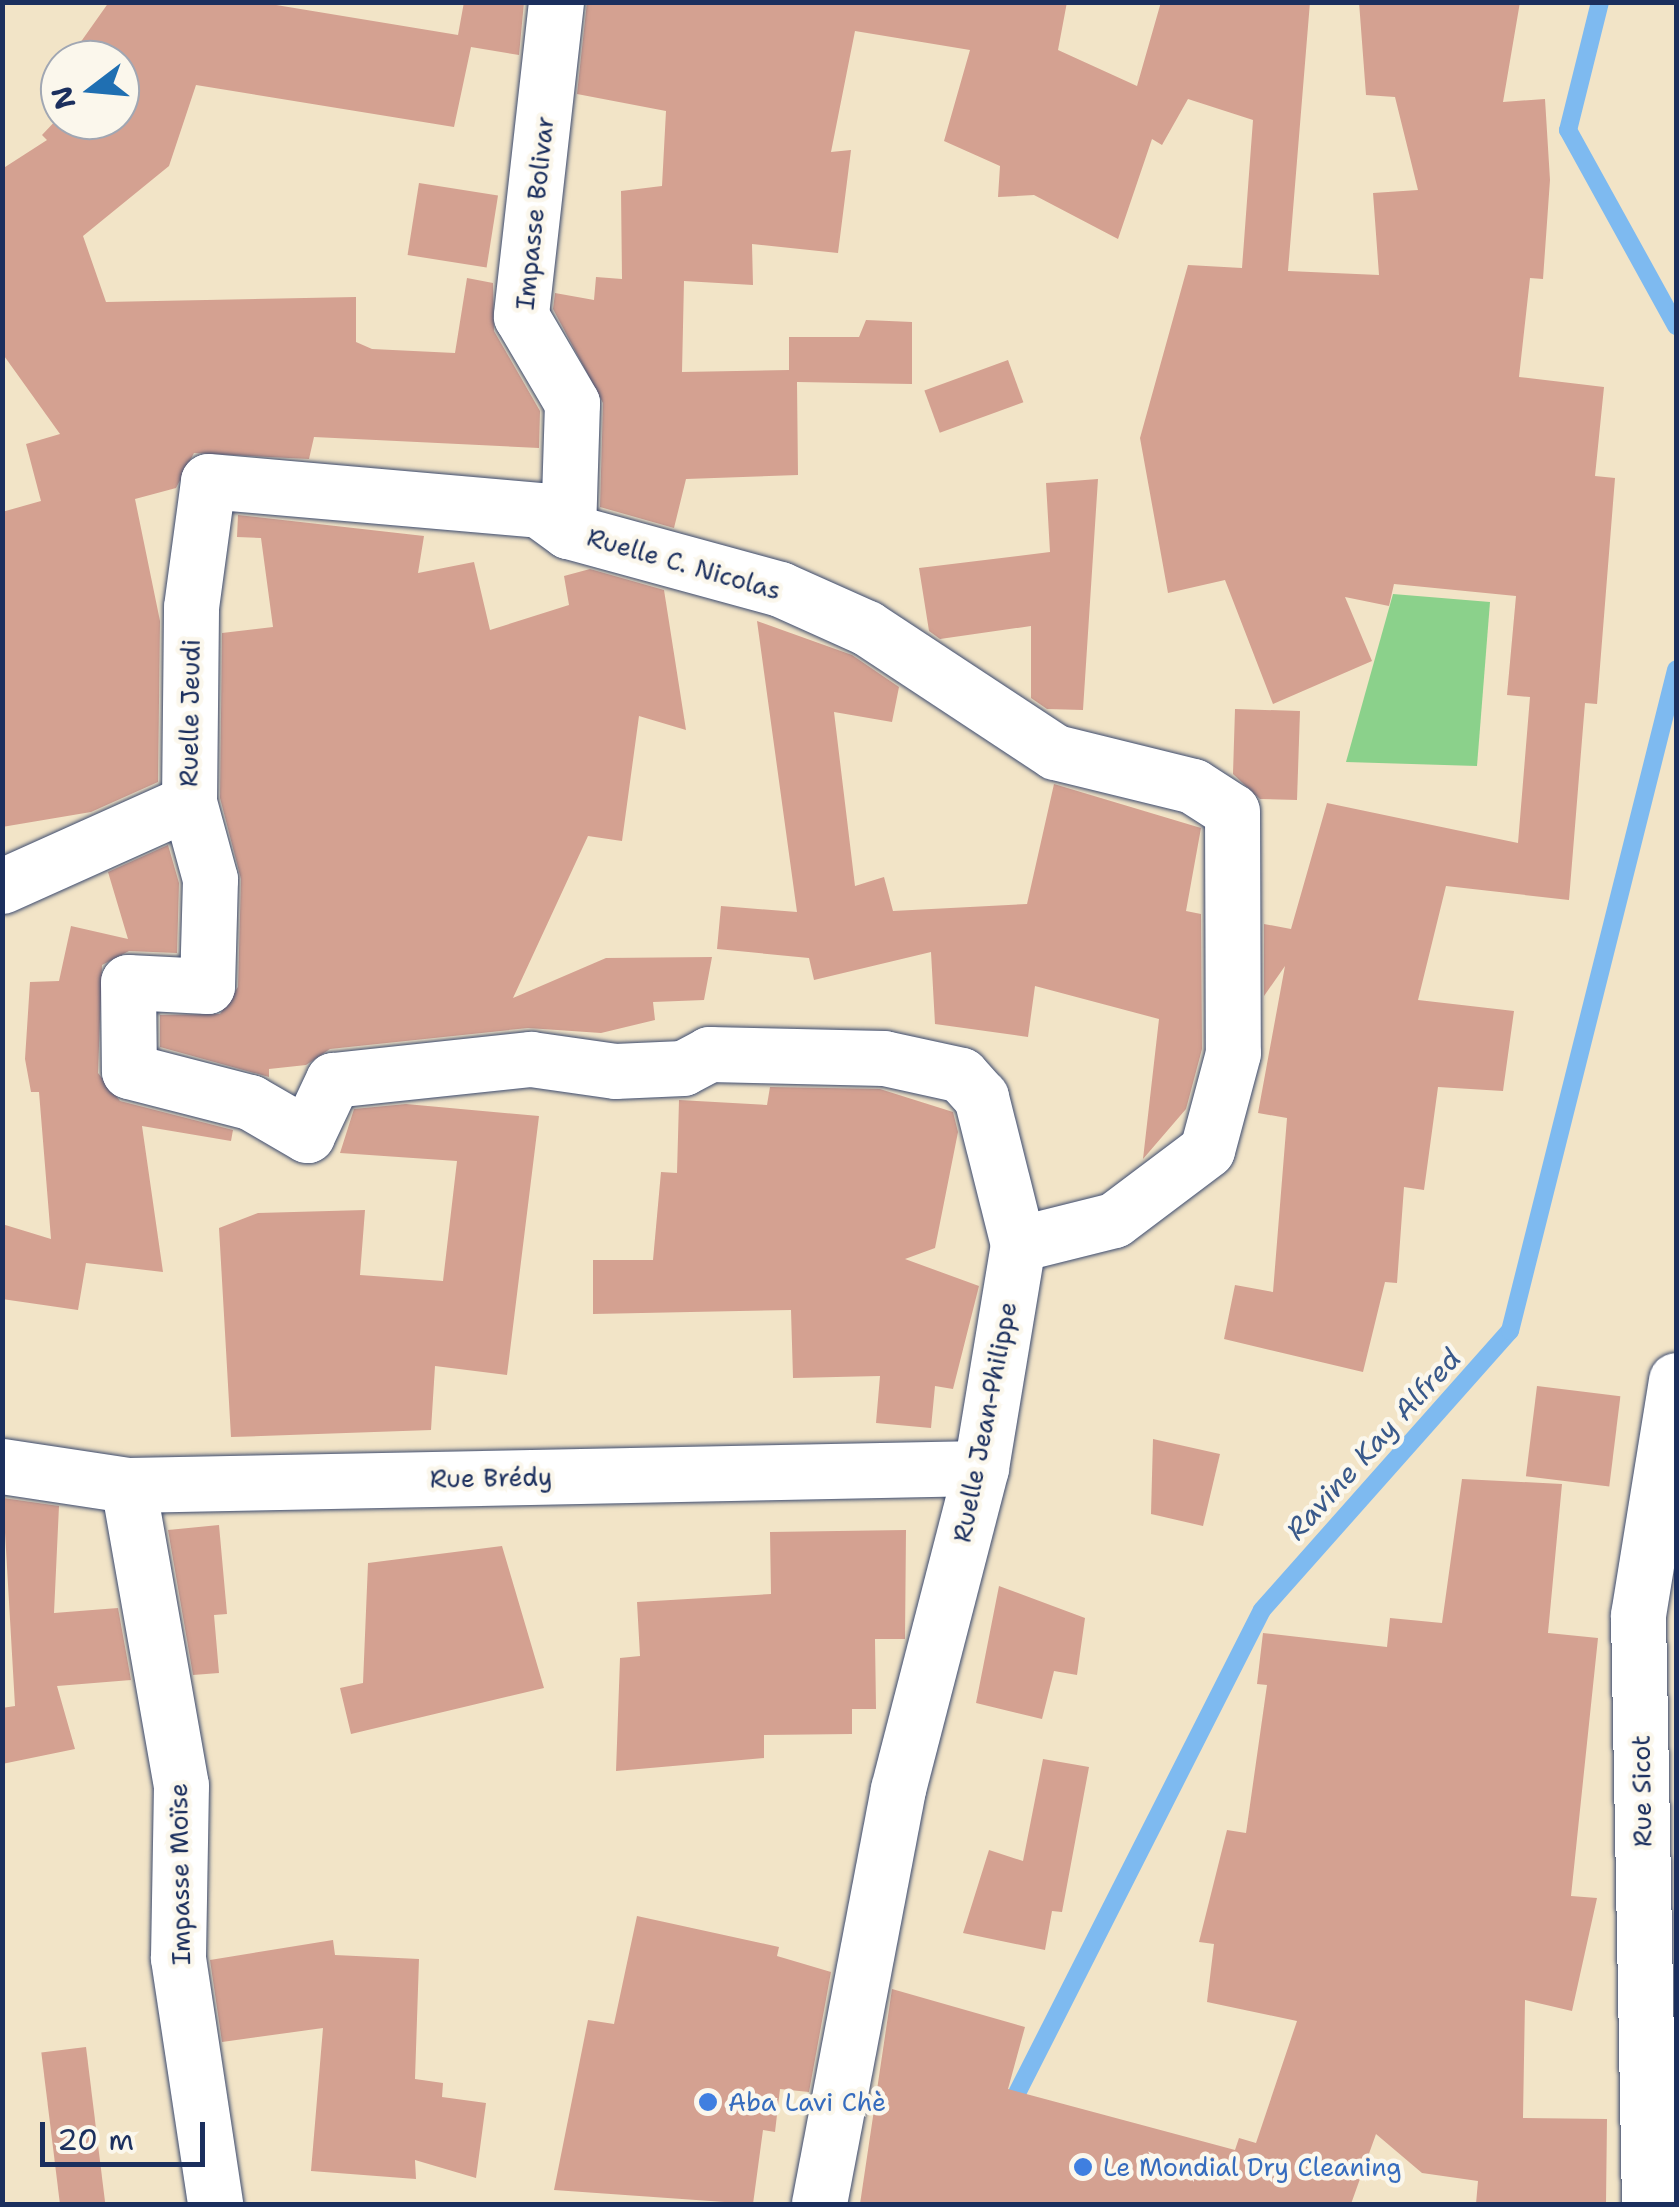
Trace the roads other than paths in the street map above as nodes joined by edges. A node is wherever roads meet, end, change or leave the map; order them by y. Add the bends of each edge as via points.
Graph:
1 (556, 2) edge
2 (208, 481) joint
3 (568, 531) junction
4 (189, 802) junction
5 (2, 886) edge
6 (1018, 1244) junction
7 (1676, 1380) edge
8 (2, 1466) edge
9 (981, 1468) junction
10 (128, 1485) junction
11 (1657, 1616) edge
12 (215, 2204) edge
13 (819, 2204) edge
14 (1649, 2204) edge

1 - 3 street, Impasse Bolivar via 520,316 572,403
2 - 3 street, Ruelle C. Nicolas via 539,510
2 - 4 street, Ruelle Jeudi via 191,607
3 - 6 street, Ruelle C. Nicolas via 780,588 867,628 1055,752 1193,786 1232,811 1234,1054 1207,1150 1114,1220
4 - 5 street, Ruelle Jeudi
4 - 6 street via 210,879 207,986 128,982 129,1072 250,1102 307,1135 334,1080 531,1059 615,1071 683,1068 709,1054 884,1058 961,1074 981,1097
6 - 9 street, Ruelle Jean-Philippe
7 - 11 street, Rue Sicot
8 - 10 street, Rue Brédy
9 - 10 street, Rue Brédy
9 - 13 street, Ruelle Jean-Philippe via 898,1789
10 - 12 street, Impasse Moïse via 181,1785 178,1958
11 - 14 street, Rue Sicot

